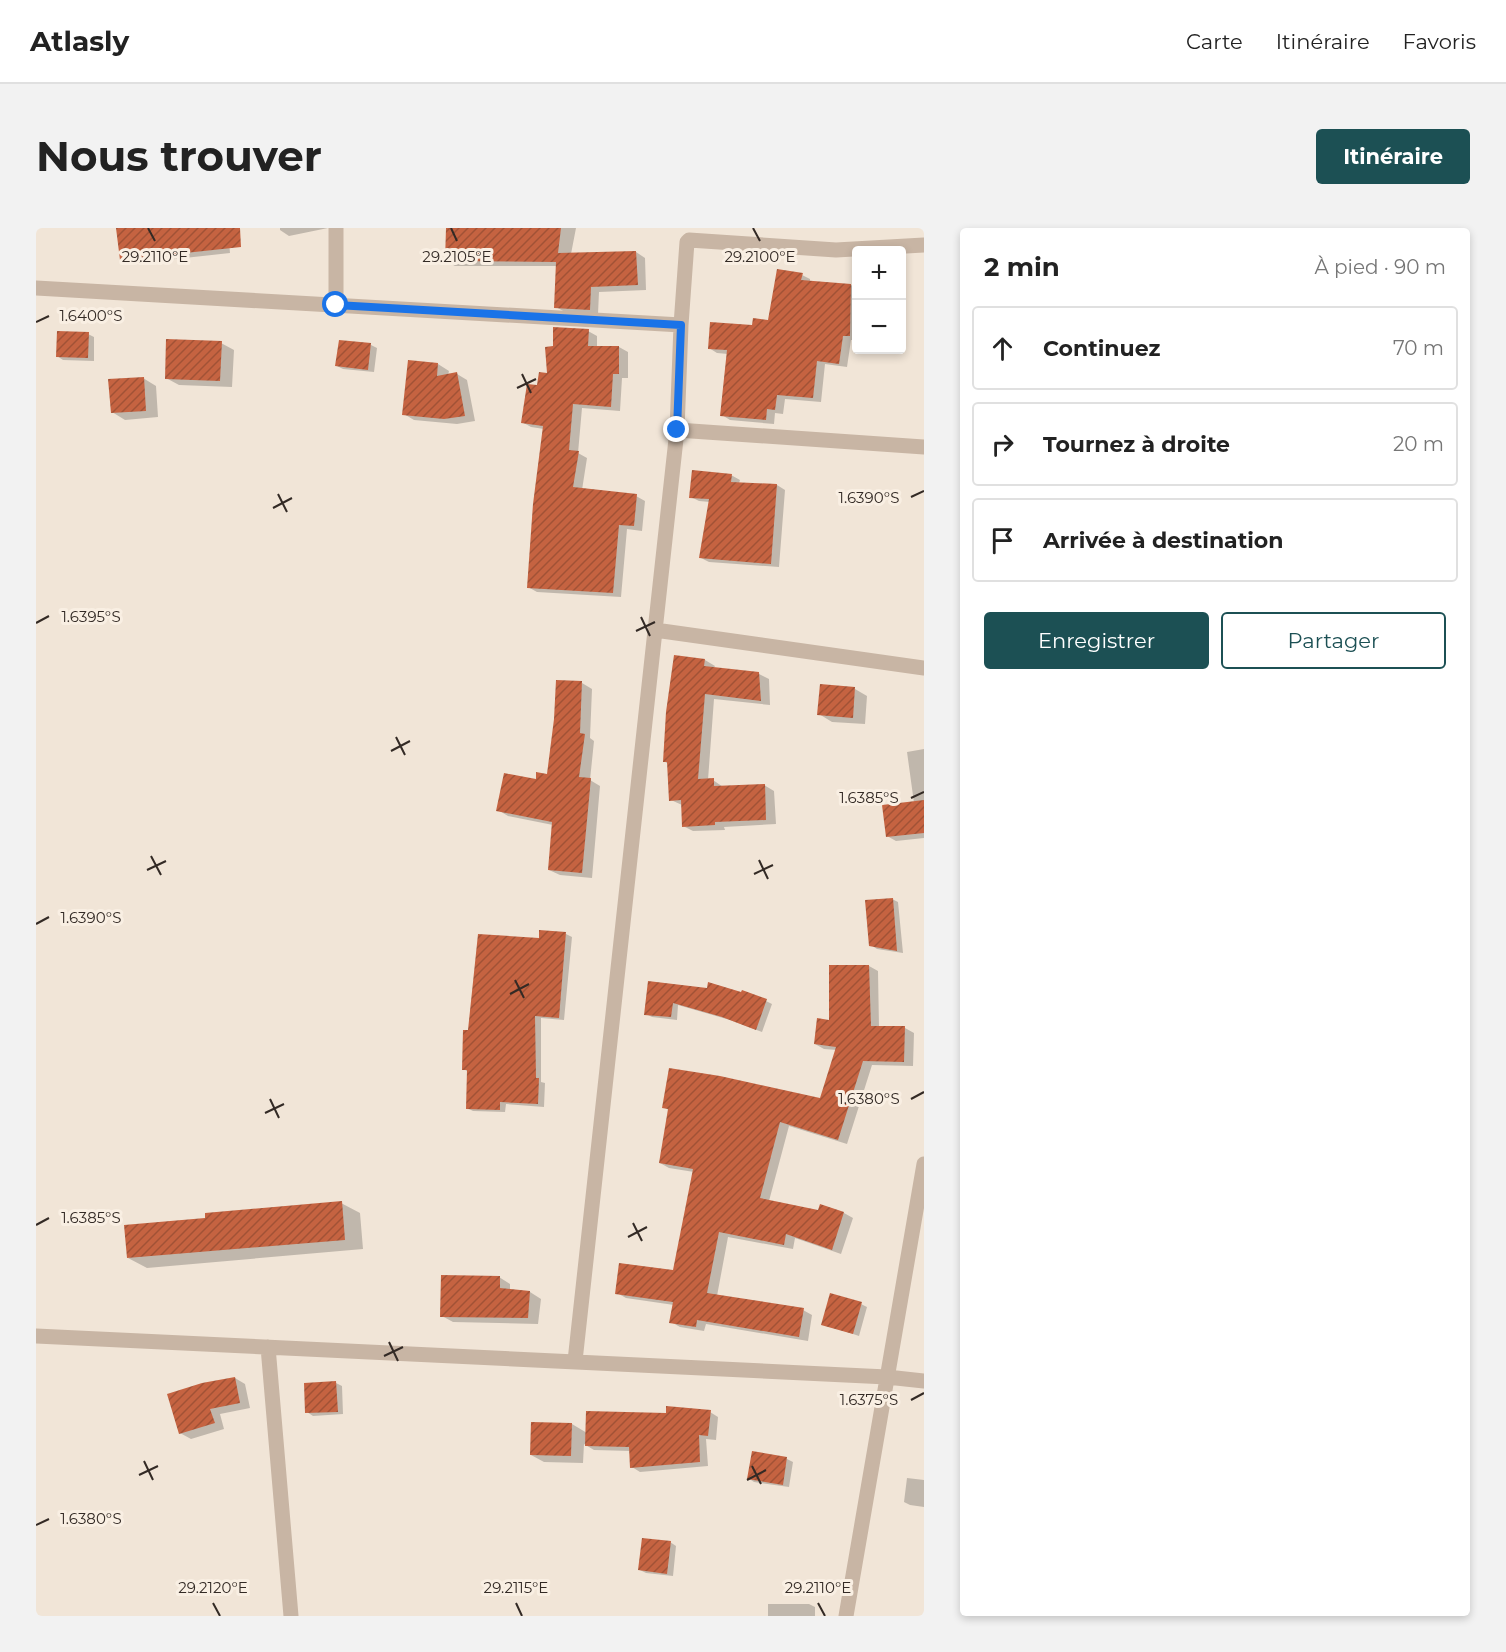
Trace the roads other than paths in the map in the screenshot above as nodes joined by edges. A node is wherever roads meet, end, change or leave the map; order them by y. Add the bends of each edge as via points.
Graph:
1 (336, 228) edge
2 (688, 234) edge
3 (924, 245) edge
4 (36, 288) edge
5 (336, 305) junction
6 (681, 325) junction
7 (677, 430) junction
8 (924, 447) edge
9 (655, 630) junction
10 (924, 668) edge
11 (924, 1164) edge
12 (36, 1336) edge
13 (268, 1347) junction
14 (574, 1361) junction
15 (887, 1377) junction
16 (924, 1381) edge
17 (291, 1616) edge
18 (846, 1616) edge

1 - 5 street
2 - 3 street via 836,250
2 - 6 street
4 - 5 street
5 - 6 street
6 - 7 street
7 - 8 street
7 - 9 street
9 - 10 street
9 - 14 street
11 - 15 street
12 - 13 street
13 - 14 street
13 - 17 street
14 - 15 street
15 - 16 street
15 - 18 street

